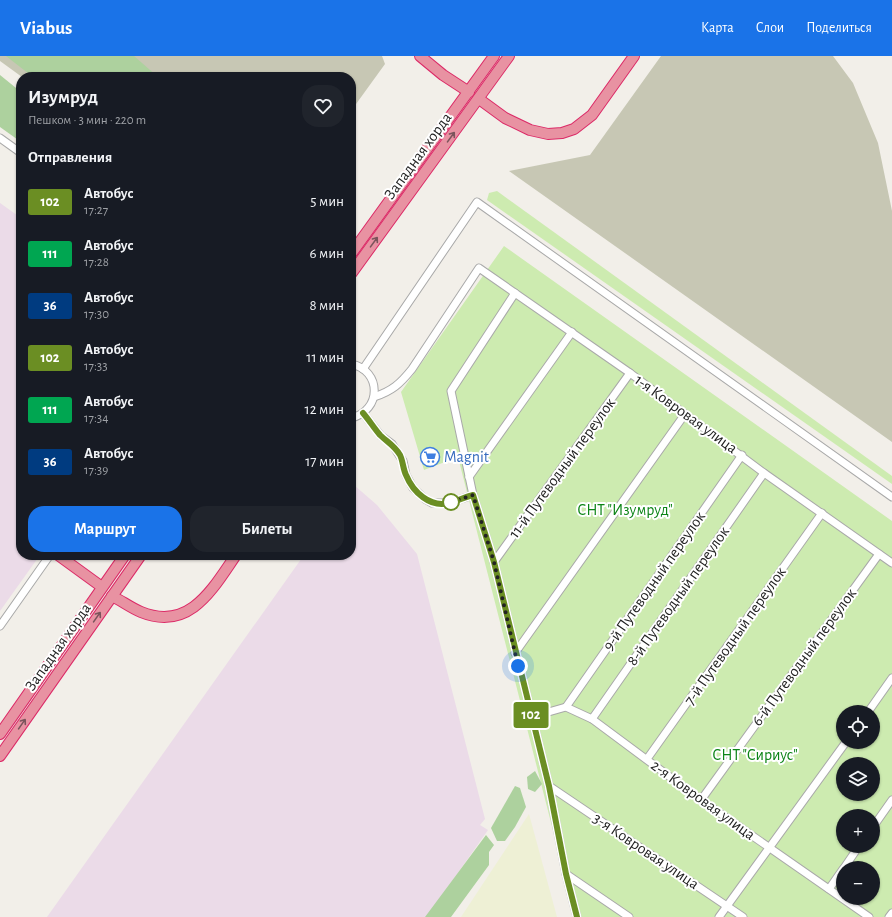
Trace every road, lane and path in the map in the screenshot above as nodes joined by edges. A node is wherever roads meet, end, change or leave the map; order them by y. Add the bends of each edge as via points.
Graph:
1 (420, 56) edge
2 (494, 56) edge
3 (509, 56) edge
4 (634, 56) edge
5 (469, 92) junction
6 (478, 99) junction
7 (0, 138) edge
8 (16, 149) edge
9 (356, 247) edge
10 (356, 267) edge
11 (515, 293) junction
12 (572, 332) junction
13 (356, 366) edge
14 (362, 368) junction
15 (630, 373) junction
16 (374, 398) junction
17 (363, 413) junction
18 (685, 414) junction
19 (356, 416) edge
20 (742, 455) junction
21 (764, 473) junction
22 (469, 477) junction
23 (473, 495) junction
24 (892, 497) edge
25 (822, 513) junction
26 (879, 554) junction
27 (46, 560) edge
28 (65, 560) edge
29 (121, 560) edge
30 (137, 560) edge
31 (233, 560) edge
32 (494, 562) junction
33 (892, 563) edge
34 (102, 587) junction
35 (112, 596) junction
36 (0, 626) edge
37 (515, 653) junction
38 (892, 678) edge
39 (873, 705) edge
40 (566, 707) junction
41 (531, 717) junction
42 (592, 719) junction
43 (0, 734) edge
44 (841, 749) edge
45 (0, 756) edge
46 (647, 759) junction
47 (549, 786) junction
48 (701, 800) junction
49 (892, 800) edge
50 (880, 817) edge
51 (769, 848) junction
52 (566, 874) junction
53 (836, 878) edge
54 (829, 889) junction
55 (727, 906) junction
56 (892, 913) edge
57 (577, 917) edge
58 (628, 917) edge
59 (719, 917) edge
60 (743, 917) edge
61 (869, 917) edge
62 (889, 917) edge

1 - 5 highway
2 - 5 highway, Западная хорда
3 - 6 highway, Западная хорда
4 - 6 highway via 592,115 574,129 562,133 548,134 530,130
5 - 9 highway, Западная хорда
10 -> 6 highway, Западная хорда
7 - 8 street
11 - 12 street, 1-я Ковровая улица
11 - 16 street, 1-я Ковровая улица via 479,268 412,369 388,393
11 - 22 street via 451,391
12 - 15 street, 1-я Ковровая улица
12 - 22 street
13 - 14 street
14 - 16 street via 373,384
14 - 24 street via 477,202
15 - 18 street, 1-я Ковровая улица
15 - 32 street, 11-й Путеводный переулок
16 - 17 street
17 - 19 street
17 - 23 street via 381,436 396,449 410,482 425,499 432,503 448,503
18 - 20 street, 1-я Ковровая улица
18 - 37 street
20 - 21 street, 1-я Ковровая улица
20 - 40 street, 9-й Путеводный переулок
21 - 25 street, 1-я Ковровая улица
21 - 42 street, 8-й Путеводный переулок
22 - 23 street
23 - 32 street
25 - 26 street, 1-я Ковровая улица
25 - 46 street, 7-й Путеводный переулок
26 - 33 street, 1-я Ковровая улица
26 - 48 street, 6-й Путеводный переулок
27 - 36 street
28 - 34 highway
29 - 34 highway, Западная хорда
30 - 35 highway, Западная хорда
31 - 35 highway via 209,595 185,613 171,617 156,616 141,612
32 - 37 street
34 - 43 highway, Западная хорда
45 -> 35 highway, Западная хорда
37 - 41 street
38 - 39 street
40 - 41 street
40 - 42 street, 2-я Ковровая улица
41 - 47 street
42 - 46 street, 2-я Ковровая улица
44 - 51 street
46 - 48 street, 2-я Ковровая улица
47 - 52 street
47 - 55 street, 3-я Ковровая улица
48 - 51 street, 2-я Ковровая улица
49 - 50 street
51 - 54 street, 2-я Ковровая улица
51 - 55 street
52 - 57 street
52 - 58 street
53 - 54 street
54 - 61 street, 2-я Ковровая улица
55 - 59 street
55 - 60 street, 3-я Ковровая улица
56 - 62 street

